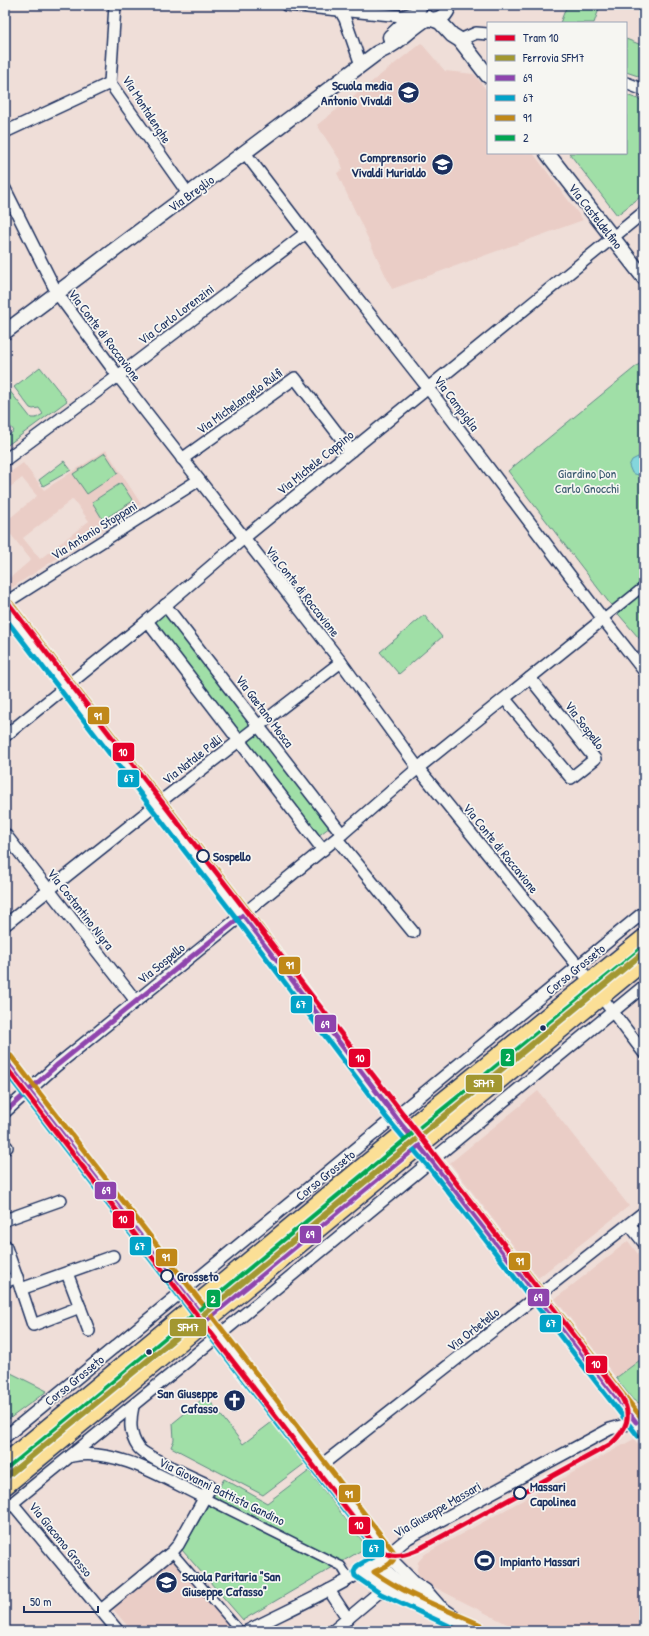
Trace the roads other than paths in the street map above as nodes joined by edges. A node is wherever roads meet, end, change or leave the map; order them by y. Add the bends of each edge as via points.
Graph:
1 (115, 5) edge
2 (286, 5) edge
3 (448, 7) edge
4 (340, 10) junction
5 (423, 13) edge
6 (487, 34) edge
7 (460, 40) junction
8 (361, 65) junction
9 (487, 75) edge
10 (110, 84) junction
11 (627, 84) edge
12 (644, 90) edge
13 (5, 132) edge
14 (245, 153) junction
15 (548, 154) edge
16 (5, 189) edge
17 (189, 195) junction
18 (644, 212) edge
19 (306, 233) junction
20 (612, 238) junction
21 (644, 278) edge
22 (57, 293) junction
23 (5, 332) edge
24 (118, 376) junction
25 (428, 388) junction
26 (351, 451) junction
27 (182, 459) junction
28 (5, 460) edge
29 (199, 480) junction
30 (244, 538) junction
31 (644, 586) edge
32 (5, 603) edge
33 (166, 605) junction
34 (5, 607) edge
35 (603, 619) junction
36 (147, 620) junction
37 (341, 662) junction
38 (644, 671) edge
39 (530, 678) junction
40 (66, 686) junction
41 (505, 698) junction
42 (259, 726) junction
43 (5, 736) edge
44 (239, 740) junction
45 (418, 768) junction
46 (157, 804) junction
47 (5, 834) edge
48 (339, 836) junction
49 (323, 850) junction
50 (49, 891) junction
51 (644, 912) edge
52 (243, 915) junction
53 (5, 925) edge
54 (413, 932) dead end
55 (644, 938) edge
56 (644, 961) edge
57 (578, 966) junction
58 (590, 982) junction
59 (644, 986) edge
60 (601, 996) junction
61 (136, 1001) junction
62 (613, 1012) junction
63 (644, 1053) edge
64 (5, 1060) edge
65 (29, 1091) junction
66 (5, 1112) edge
67 (395, 1117) junction
68 (406, 1131) junction
69 (418, 1146) junction
70 (431, 1161) junction
71 (61, 1200) dead end
72 (644, 1212) edge
73 (5, 1220) edge
74 (629, 1224) junction
75 (644, 1243) edge
76 (5, 1245) edge
77 (113, 1256) dead end
78 (67, 1273) junction
79 (17, 1277) junction
80 (5, 1282) edge
81 (21, 1289) junction
82 (183, 1291) junction
83 (537, 1296) junction
84 (194, 1305) junction
85 (80, 1307) junction
86 (206, 1321) junction
87 (89, 1331) dead end
88 (218, 1336) junction
89 (133, 1406) junction
90 (640, 1420) edge
91 (644, 1432) edge
92 (5, 1437) edge
93 (72, 1456) junction
94 (5, 1463) edge
95 (319, 1467) junction
96 (5, 1486) edge
97 (205, 1498) junction
98 (8, 1506) edge
99 (172, 1552) junction
100 (383, 1558) junction
101 (361, 1572) junction
102 (349, 1579) junction
103 (384, 1588) junction
104 (329, 1590) junction
105 (101, 1610) junction
106 (348, 1619) junction
107 (467, 1625) junction
108 (118, 1631) edge
109 (240, 1631) edge
110 (247, 1631) edge
111 (333, 1631) edge
112 (478, 1631) edge

1 - 10 street, Via Montalenghe
2 - 4 street
3 - 5 street, Via Breglio via 442,17
3 - 7 street
4 - 5 street via 402,16
4 - 8 street via 346,19
5 - 7 street via 440,22
5 - 8 street, Via Breglio via 385,41 377,52
6 - 7 street via 476,33
7 - 9 street
8 - 14 street, Via Breglio
10 - 13 street
10 - 17 street, Via Montalenghe
11 - 12 street
14 - 17 street, Via Breglio
14 - 19 street, Via Campiglia
15 - 20 street, Via Casteldelfino
16 - 22 street, Via Conte di Roccavione
17 - 22 street, Via Breglio
18 - 20 street, Via Michele Coppino
19 - 24 street, Via Carlo Lorenzini
19 - 25 street, Via Campiglia
20 - 21 street, Via Casteldelfino
20 - 25 street, Via Michele Coppino
22 - 23 street, Via Breglio
22 - 24 street, Via Conte di Roccavione
24 - 27 street, Via Conte di Roccavione
24 - 28 street, Via Carlo Lorenzini
25 - 26 street, Via Michele Coppino
25 - 35 street, Via Campiglia
26 - 27 street, Via Michelangelo Rulfi via 295,378
26 - 30 street, Via Michele Coppino
27 - 29 street, Via Conte di Roccavione
29 - 30 street, Via Conte di Roccavione
29 - 32 street, Via Antonio Stoppani
30 - 33 street, Via Michele Coppino
30 - 37 street, Via Conte di Roccavione
31 - 35 street, Via Sospello
33 - 36 street, Via Michele Coppino
33 - 42 street, Via Gaetano Mosca
34 - 40 street
35 - 38 street, Via Campiglia
35 - 39 street, Via Sospello
36 - 40 street, Via Michele Coppino
36 - 44 street
37 - 42 street, Via Natale Palli
37 - 45 street, Via Conte di Roccavione
39 - 41 street, Via Sospello
39 - 41 street, Via Sospello via 595,759 571,778
40 - 43 street, Via Michele Coppino
40 - 46 street
41 - 45 street, Via Sospello
42 - 44 street, Via Natale Palli
42 - 48 street, Via Gaetano Mosca
44 - 46 street, Via Natale Palli
44 - 49 street
45 - 48 street, Via Sospello
45 - 57 street, Via Conte di Roccavione
46 - 50 street, Via Natale Palli
46 - 52 street
47 - 50 street, Via Costantino Nigra
48 - 49 street, Via Sospello
48 - 54 street
49 - 52 street, Via Sospello
50 - 53 street, Via Natale Palli
50 - 61 street, Via Costantino Nigra
51 - 57 street, Corso Grosseto
52 - 61 street, Via Sospello
52 - 67 street
55 - 58 main road, Corso Grosseto
56 - 60 main road
57 - 58 street, Via Conte di Roccavione
57 - 67 street, Corso Grosseto
58 - 60 street, Via Conte di Roccavione
58 - 68 main road, Corso Grosseto
59 - 62 street
60 - 62 street, Via Conte di Roccavione
60 - 69 main road
61 - 65 street, Via Sospello
62 - 63 street, Via Conte di Roccavione
62 - 70 street
64 - 65 street
65 - 66 street, Via Sospello
65 - 82 street
67 - 68 street
67 - 82 street, Corso Grosseto
68 - 69 street
68 - 84 main road, Corso Grosseto
69 - 70 street
69 - 86 main road
70 - 83 street
70 - 88 street
71 - 73 street
72 - 74 street, Via Orbetello
74 - 75 street
74 - 83 street, Via Orbetello
76 - 79 street
77 - 78 street
78 - 81 street
78 - 85 street
79 - 80 street
79 - 81 street
81 - 85 street via 33,1325
82 - 84 street
82 - 92 street, Corso Grosseto
83 - 90 street
83 - 95 street, Via Orbetello
84 - 86 street
84 - 94 main road, Corso Grosseto
85 - 87 street
86 - 88 street
86 - 96 main road
88 - 89 street
88 - 95 street
89 - 93 street
89 - 97 street, Via Giovanni Battista Gandino via 131,1432 139,1449 211,1486
90 - 91 street
90 - 100 street, Via Giuseppe Massari via 610,1429 408,1538
93 - 97 street, Via Giovanni Battista Gandino via 91,1454 129,1461
93 - 98 street
95 - 100 street
97 - 99 street
97 - 102 street, Via Giovanni Battista Gandino via 341,1566
98 - 105 street, Via Giacomo Grosso
99 - 105 street
99 - 109 street
100 - 101 street, Via Giuseppe Massari
100 - 107 street
101 - 102 street, Via Giuseppe Massari
101 - 103 street
102 - 104 street, Via Giuseppe Massari
103 - 106 street
103 - 107 street
104 - 106 street
104 - 110 street, Via Giuseppe Massari
105 - 108 street, Via Giacomo Grosso
106 - 111 street
107 - 112 street

